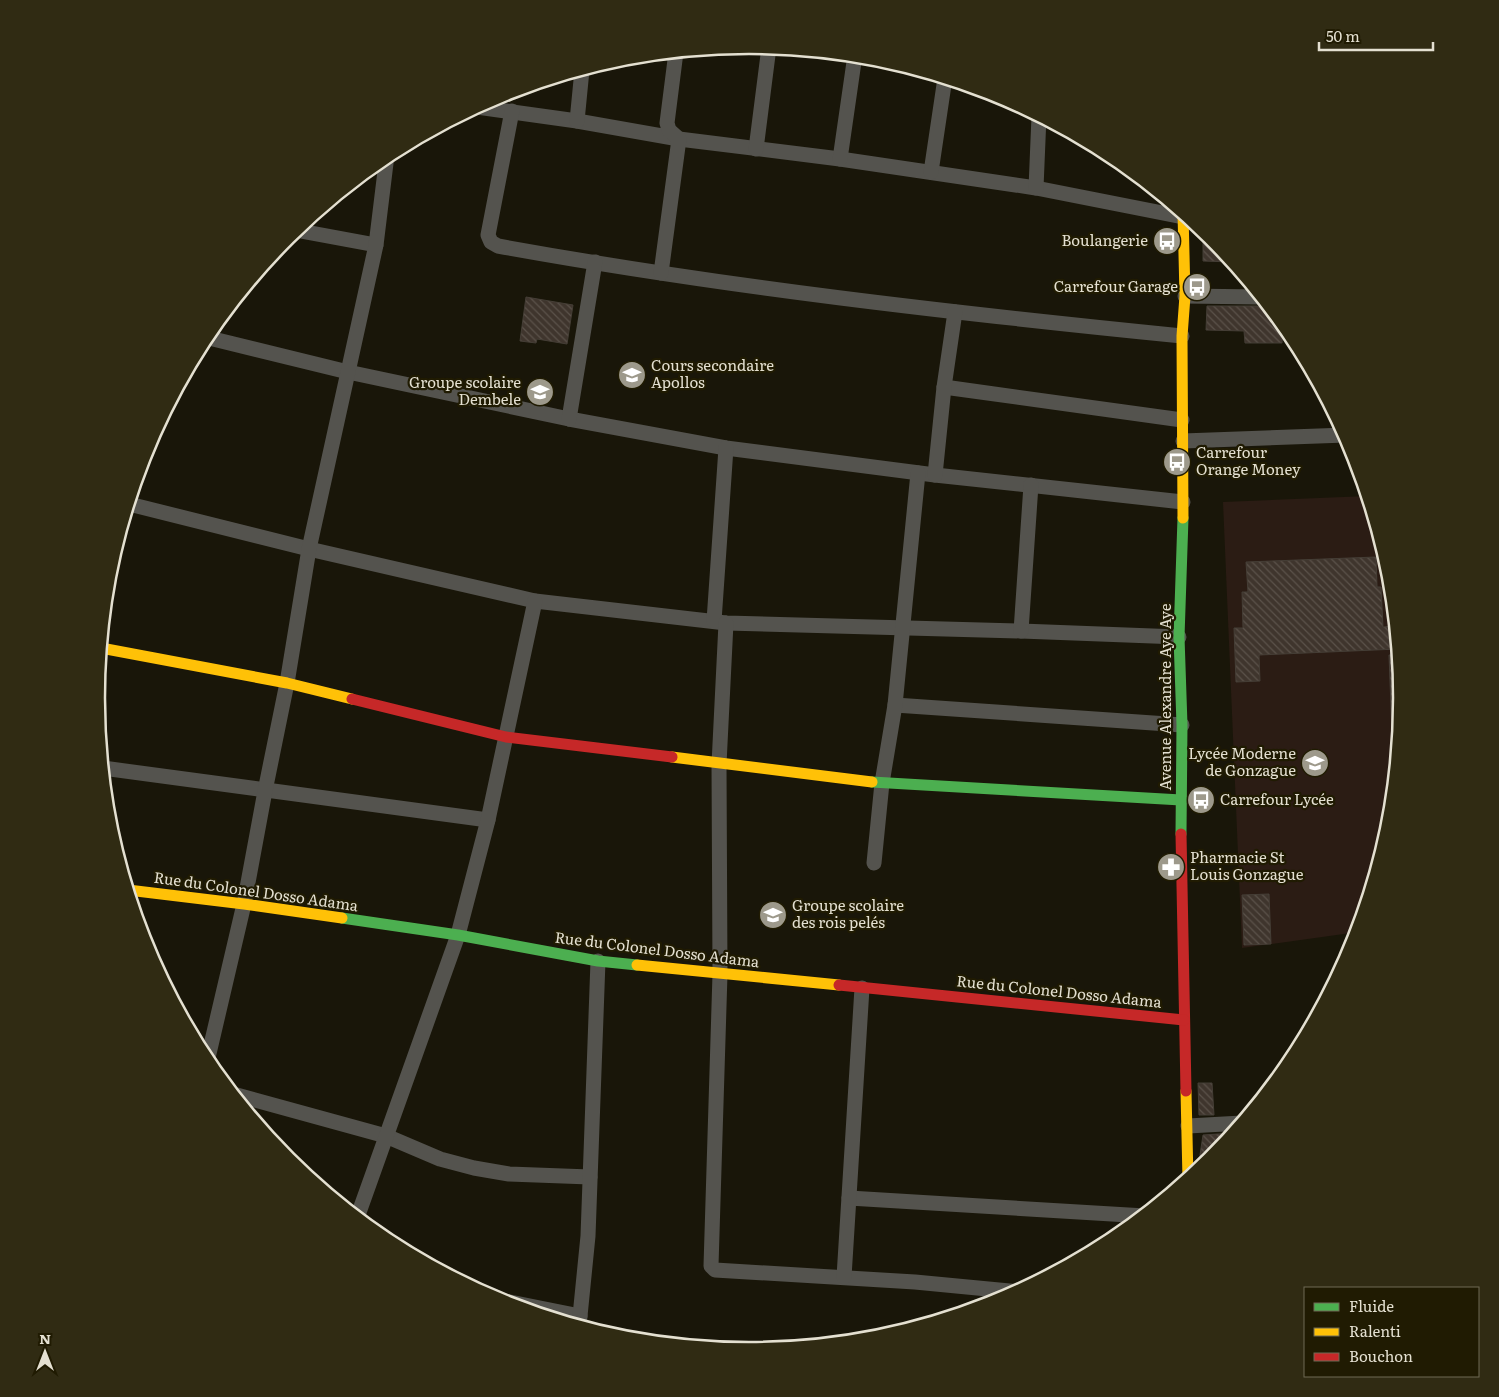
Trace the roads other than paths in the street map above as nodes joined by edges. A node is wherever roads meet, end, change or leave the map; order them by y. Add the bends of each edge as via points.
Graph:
1 (768, 54) edge
2 (675, 58) edge
3 (854, 62) edge
4 (581, 76) edge
5 (943, 84) edge
6 (493, 107) edge
7 (512, 111) junction
8 (577, 121) junction
9 (1039, 122) edge
10 (679, 139) junction
11 (756, 148) junction
12 (840, 159) junction
13 (386, 166) edge
14 (931, 172) junction
15 (1036, 188) junction
16 (1174, 213) edge
17 (1184, 223) edge
18 (305, 232) edge
19 (376, 245) junction
20 (595, 262) junction
21 (661, 273) junction
22 (1185, 296) junction
23 (1254, 297) edge
24 (955, 312) junction
25 (1182, 336) junction
26 (214, 339) edge
27 (348, 372) junction
28 (944, 387) junction
29 (569, 419) junction
30 (1182, 420) junction
31 (1338, 435) edge
32 (1183, 441) junction
33 (726, 448) junction
34 (918, 473) junction
35 (935, 475) junction
36 (1031, 485) junction
37 (1183, 502) junction
38 (135, 505) edge
39 (309, 549) junction
40 (535, 600) junction
41 (720, 622) junction
42 (902, 628) junction
43 (1021, 631) junction
44 (1179, 637) junction
45 (107, 649) edge
46 (287, 684) junction
47 (895, 705) junction
48 (1182, 725) junction
49 (506, 737) junction
50 (719, 764) junction
51 (109, 769) edge
52 (882, 783) junction
53 (265, 791) junction
54 (1182, 800) junction
55 (488, 820) junction
56 (874, 863) dead end
57 (135, 891) edge
58 (244, 904) junction
59 (458, 935) junction
60 (598, 961) junction
61 (720, 974) junction
62 (862, 988) junction
63 (1184, 1020) junction
64 (210, 1051) edge
65 (243, 1097) edge
66 (1234, 1123) edge
67 (1188, 1126) junction
68 (386, 1136) junction
69 (1188, 1170) edge
70 (590, 1177) junction
71 (850, 1198) junction
72 (359, 1212) edge
73 (1135, 1215) edge
74 (844, 1277) junction
75 (1004, 1291) edge
76 (579, 1320) edge

1 - 11 street
2 - 10 street via 667,123 669,130
3 - 12 street
4 - 8 street
5 - 14 street
6 - 7 street
7 - 8 street
7 - 20 street via 488,235 491,242 498,246
8 - 10 street
9 - 15 street
10 - 11 street
10 - 21 street
11 - 12 street
12 - 14 street
13 - 19 street
14 - 15 street
15 - 16 street
17 - 22 street, Avenue Alexandre Aye Aye
18 - 19 street
19 - 27 street
20 - 21 street
20 - 29 street
21 - 24 street
22 - 23 street
22 - 25 street, Avenue Alexandre Aye Aye
24 - 25 street
24 - 28 street
25 - 30 street, Avenue Alexandre Aye Aye
26 - 27 street
27 - 29 street
27 - 39 street
28 - 30 street
28 - 35 street
29 - 33 street
30 - 32 street, Avenue Alexandre Aye Aye
31 - 32 street
32 - 37 street, Avenue Alexandre Aye Aye
33 - 34 street
33 - 41 street
34 - 35 street
34 - 42 street
35 - 36 street
36 - 37 street
36 - 43 street
37 - 44 street, Avenue Alexandre Aye Aye
38 - 39 street
39 - 40 street
39 - 46 street
40 - 41 street
40 - 49 street
41 - 42 street
41 - 50 street
42 - 43 street
42 - 47 street
43 - 44 street
44 - 48 street, Avenue Alexandre Aye Aye
45 - 46 street
46 - 49 street
46 - 53 street
47 - 48 street
47 - 52 street
48 - 54 street, Avenue Alexandre Aye Aye
49 - 50 street
49 - 55 street
50 - 52 street
50 - 61 street
51 - 53 street
52 - 54 street
52 - 56 street
53 - 55 street
53 - 58 street
54 - 63 street, Avenue Alexandre Aye Aye
55 - 59 street
57 - 58 street, Rue du Colonel Dosso Adama
58 - 59 street, Rue du Colonel Dosso Adama
58 - 64 street
59 - 60 street, Rue du Colonel Dosso Adama
59 - 68 street
60 - 61 street, Rue du Colonel Dosso Adama
60 - 70 street
61 - 62 street, Rue du Colonel Dosso Adama
61 - 74 street via 711,1266 715,1270
62 - 63 street, Rue du Colonel Dosso Adama
62 - 71 street
63 - 67 street, Avenue Alexandre Aye Aye
65 - 68 street
66 - 67 street
67 - 69 street, Avenue Alexandre Aye Aye
68 - 70 street via 440,1159 474,1168 509,1174
68 - 72 street
70 - 76 street
71 - 73 street
71 - 74 street
74 - 75 street

